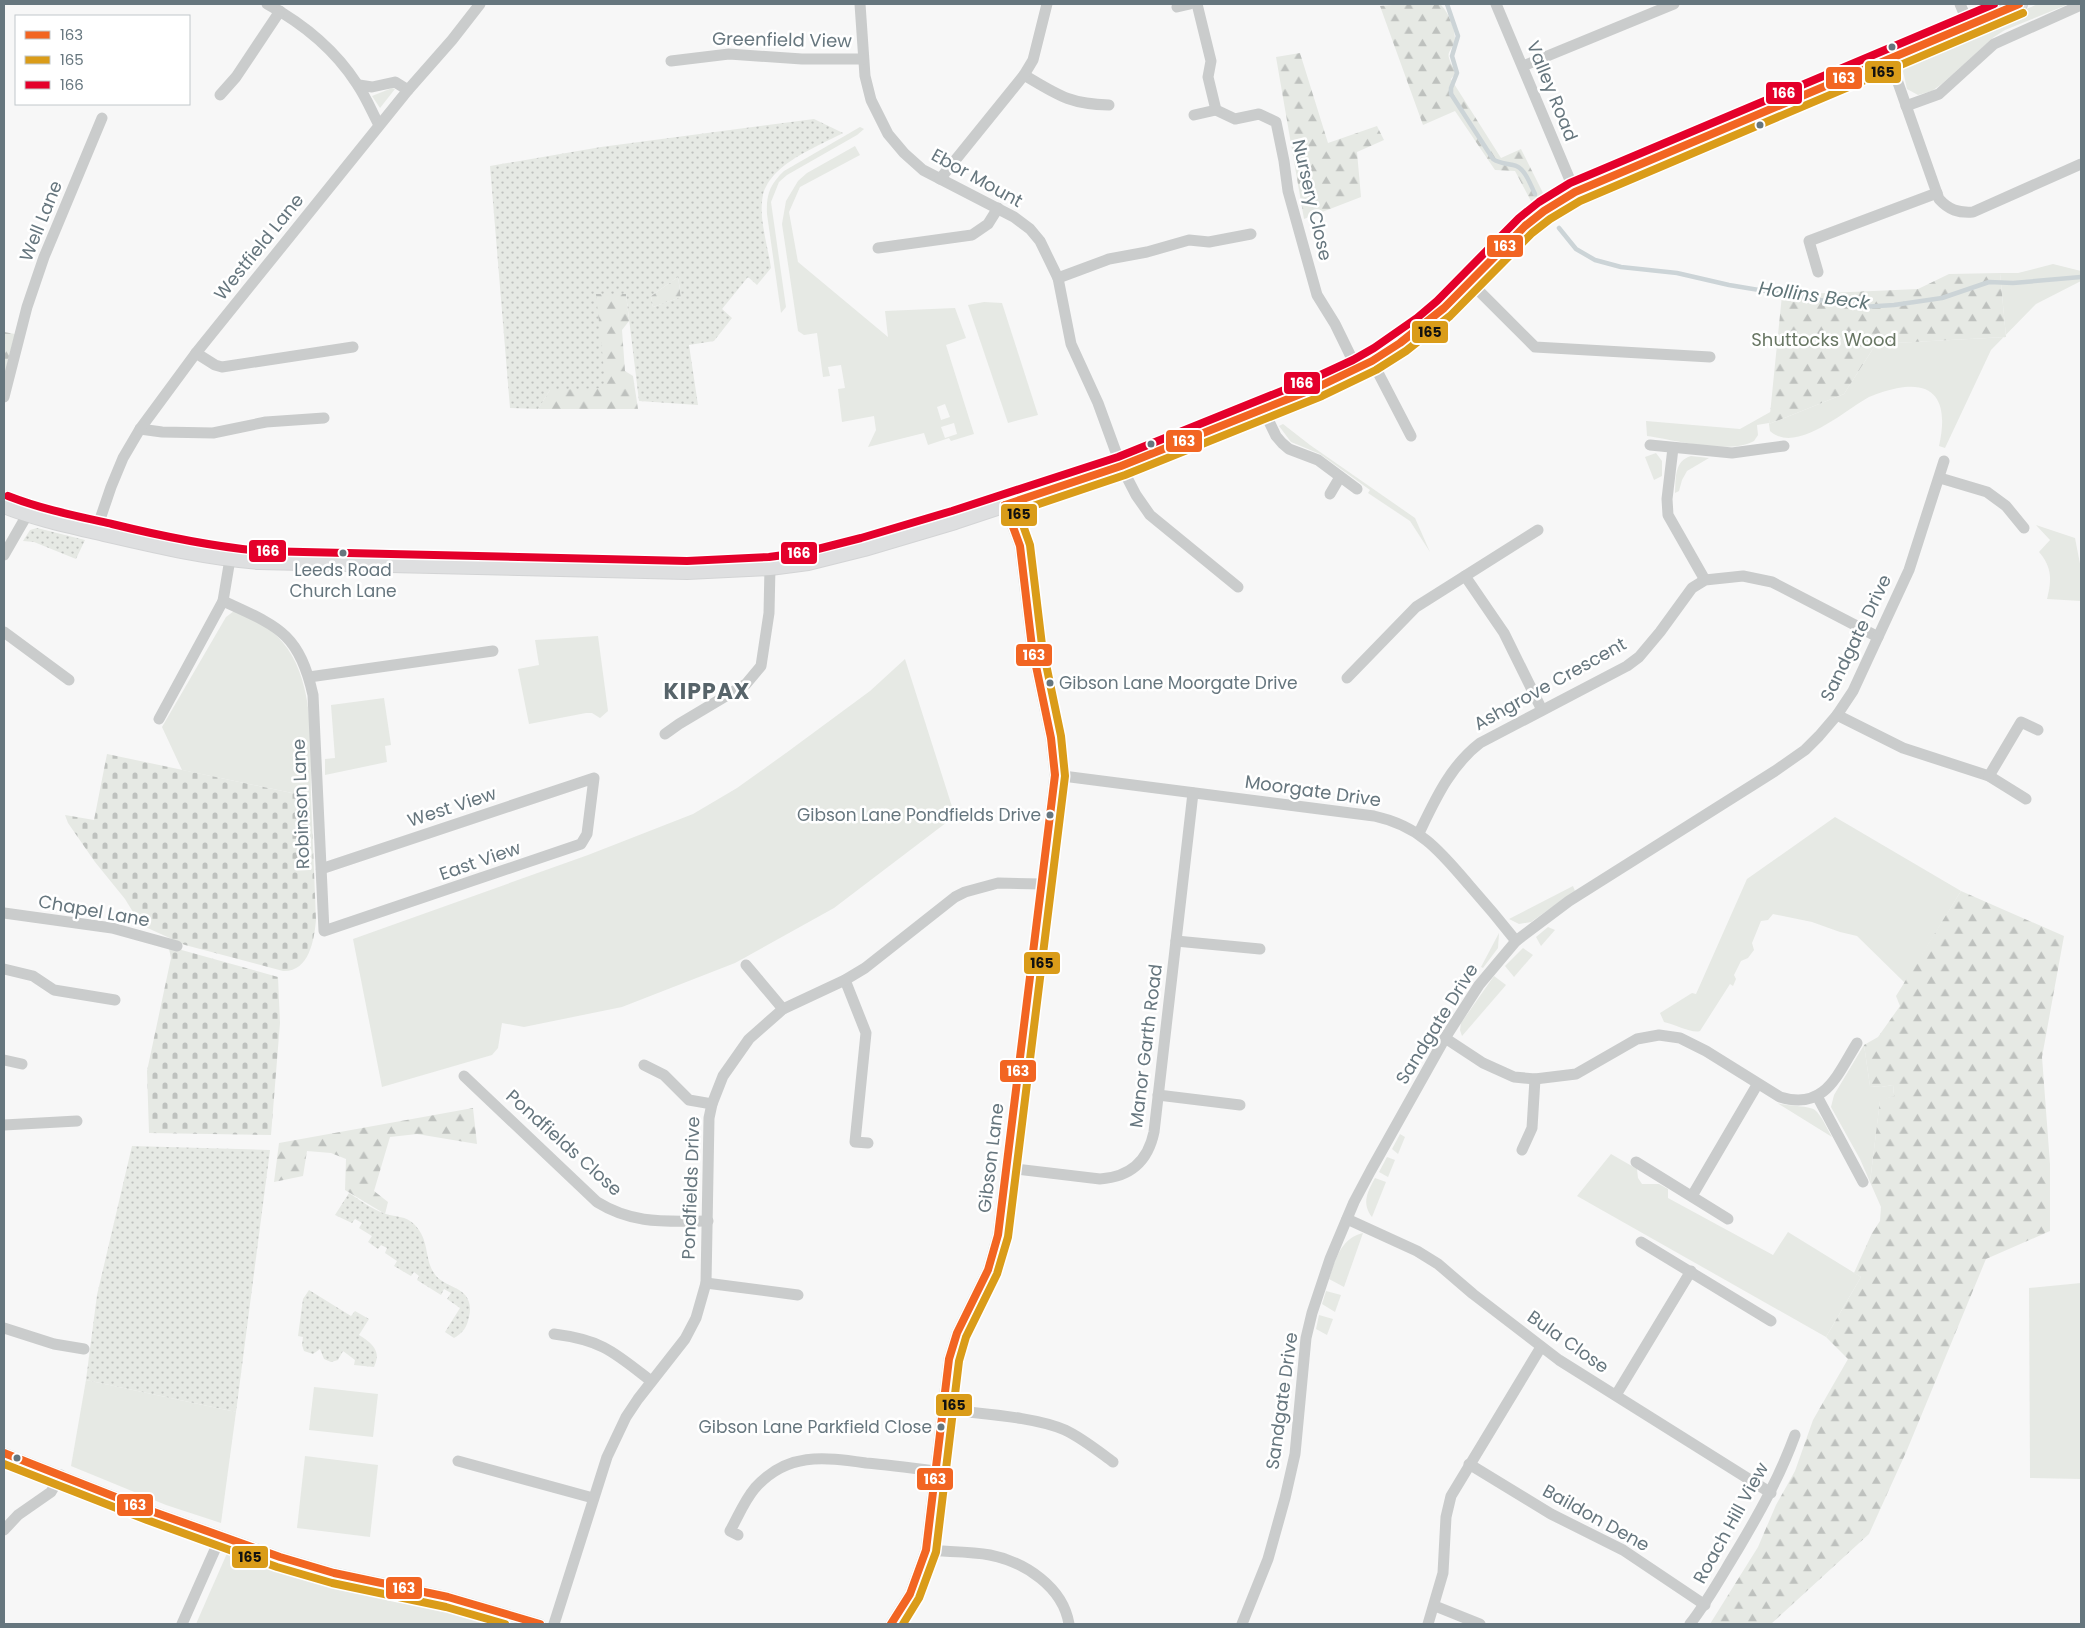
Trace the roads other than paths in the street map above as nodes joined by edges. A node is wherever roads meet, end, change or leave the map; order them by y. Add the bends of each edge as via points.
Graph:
1 (267, 4) edge
2 (480, 4) edge
3 (860, 4) edge
4 (1047, 4) edge
5 (1190, 4) edge
6 (1197, 4) edge
7 (1496, 4) edge
8 (1674, 4) edge
9 (1960, 4) edge
10 (2019, 4) edge
11 (2081, 5) edge
12 (1177, 7) dead end
13 (280, 11) junction
14 (1969, 25) junction
15 (863, 59) junction
16 (1890, 60) junction
17 (671, 61) dead end
18 (1523, 66) junction
19 (1024, 76) junction
20 (359, 85) junction
21 (408, 90) junction
22 (220, 94) dead end
23 (1109, 105) dead end
24 (1906, 106) junction
25 (1216, 110) junction
26 (1194, 115) dead end
27 (102, 118) dead end
28 (379, 125) junction
29 (2081, 164) edge
30 (940, 179) junction
31 (1575, 192) junction
32 (1937, 193) junction
33 (998, 208) junction
34 (1251, 234) dead end
35 (878, 248) dead end
36 (1818, 272) dead end
37 (1058, 278) junction
38 (1470, 282) junction
39 (353, 347) dead end
40 (196, 353) junction
41 (1710, 357) dead end
42 (1372, 362) junction
43 (1357, 369) junction
44 (4, 397) edge
45 (1263, 409) junction
46 (324, 418) dead end
47 (140, 429) junction
48 (1411, 436) dead end
49 (1650, 445) dead end
50 (1784, 446) dead end
51 (1673, 448) junction
52 (1944, 461) dead end
53 (1120, 466) junction
54 (1340, 477) junction
55 (1940, 478) junction
56 (1357, 489) dead end
57 (1330, 494) dead end
58 (4, 505) edge
59 (1005, 505) junction
60 (27, 515) junction
61 (2024, 528) dead end
62 (1538, 530) dead end
63 (96, 531) junction
64 (4, 555) edge
65 (230, 558) junction
66 (770, 566) junction
67 (1465, 576) junction
68 (1705, 580) junction
69 (1238, 587) dead end
70 (223, 601) junction
71 (4, 632) edge
72 (1878, 637) junction
73 (493, 651) dead end
74 (309, 677) junction
75 (1347, 678) dead end
76 (69, 680) dead end
77 (1542, 710) junction
78 (1837, 715) junction
79 (159, 719) dead end
80 (2038, 730) dead end
81 (666, 734) dead end
82 (1054, 775) junction
83 (1989, 776) junction
84 (594, 778) joint
85 (1192, 793) junction
86 (2026, 799) dead end
87 (1419, 833) junction
88 (321, 868) junction
89 (1042, 884) junction
90 (4, 913) edge
91 (324, 931) joint
92 (1176, 941) junction
93 (1516, 941) junction
94 (177, 946) dead end
95 (1260, 949) dead end
96 (746, 965) dead end
97 (4, 970) edge
98 (845, 980) junction
99 (116, 1000) dead end
100 (783, 1009) junction
101 (1445, 1038) junction
102 (1857, 1043) dead end
103 (4, 1060) edge
104 (22, 1064) dead end
105 (644, 1064) dead end
106 (464, 1076) dead end
107 (1535, 1079) junction
108 (1757, 1085) junction
109 (1158, 1095) junction
110 (1817, 1096) junction
111 (712, 1104) junction
112 (1240, 1105) dead end
113 (77, 1121) dead end
114 (4, 1125) edge
115 (868, 1143) dead end
116 (1522, 1150) dead end
117 (1636, 1162) dead end
118 (1007, 1168) junction
119 (1863, 1182) dead end
120 (1692, 1196) junction
121 (1347, 1219) junction
122 (1728, 1219) dead end
123 (708, 1221) junction
124 (1641, 1242) dead end
125 (1691, 1271) junction
126 (706, 1283) junction
127 (798, 1296) dead end
128 (1771, 1321) dead end
129 (4, 1328) edge
130 (554, 1334) dead end
131 (1541, 1347) junction
132 (84, 1349) dead end
133 (651, 1381) junction
134 (1616, 1395) junction
135 (942, 1409) junction
136 (1795, 1435) dead end
137 (4, 1453) edge
138 (458, 1461) dead end
139 (1113, 1462) dead end
140 (1469, 1464) junction
141 (935, 1471) junction
142 (61, 1475) junction
143 (1771, 1493) junction
144 (593, 1498) junction
145 (4, 1530) edge
146 (738, 1535) dead end
147 (221, 1536) junction
148 (926, 1550) junction
149 (1705, 1605) junction
150 (1435, 1606) junction
151 (182, 1624) edge
152 (540, 1624) edge
153 (554, 1624) edge
154 (891, 1624) edge
155 (1069, 1624) edge
156 (1242, 1624) edge
157 (1428, 1624) edge
158 (1480, 1624) edge
159 (1690, 1624) edge

1 - 13 street
2 - 21 street, Westfield Lane
3 - 15 street, Ebor Mount
4 - 19 street via 1033,60
5 - 12 street
6 - 25 street via 1211,61 1208,76
7 - 18 street, Valley Road
8 - 18 street
9 - 14 street
10 - 14 main road
11 - 24 street via 1994,44 1939,94
13 - 20 street via 318,40
13 - 22 street via 236,77
14 - 16 main road
15 - 17 street, Greenfield View via 831,61 729,54
15 - 30 street, Ebor Mount via 871,100 888,134 913,162
16 - 24 street
16 - 31 main road
18 - 31 street, Valley Road
19 - 23 street via 1075,103
19 - 30 street
20 - 21 street via 372,87 395,82
20 - 28 street
21 - 28 street, Westfield Lane
24 - 32 street
25 - 26 street
25 - 43 street, Nursery Close via 1234,119 1259,114 1276,122 1288,191 1317,295
27 - 44 street, Well Lane via 44,257 27,307
28 - 40 street, Westfield Lane
29 - 32 street via 1973,212 1954,211 1939,199
30 - 33 street, Ebor Mount
31 - 38 main road via 1526,226
32 - 36 street via 1809,241
33 - 35 street via 988,224 972,235
33 - 37 street, Ebor Mount via 1030,229 1040,241
34 - 37 street via 1209,242 1189,240 1108,259
37 - 53 street, Ebor Mount via 1071,344
38 - 41 street via 1536,348
38 - 42 main road via 1423,326
39 - 40 street via 222,367
40 - 47 street, Westfield Lane
42 - 43 main road
42 - 48 street
43 - 45 main road
45 - 53 main road
45 - 54 street via 1282,443 1318,460
46 - 47 street via 266,422 213,433
47 - 63 street, Westfield Lane via 123,458
49 - 51 street
50 - 51 street via 1732,453
51 - 68 street via 1668,515
52 - 55 street, Sandgate Drive
53 - 59 main road
53 - 69 street, Ebor Mount via 1150,515
54 - 56 street
54 - 57 street
55 - 61 street via 1987,492 2006,506
55 - 72 street, Sandgate Drive via 1910,570
58 - 60 main road
59 - 66 main road via 844,554
59 - 82 street, Gibson Lane via 1020,546 1032,646 1051,738
60 - 63 main road
60 - 64 street
62 - 67 street
63 - 65 main road
65 - 66 main road via 303,563 687,571
65 - 70 street
66 - 81 street via 769,613 761,666 746,684
67 - 75 street via 1416,607
67 - 77 street via 1504,633
68 - 72 street via 1743,576 1772,582
68 - 77 street, Ashgrove Crescent via 1692,588 1639,657
70 - 74 street, Robinson Lane via 272,624 285,634
70 - 79 street
71 - 76 street
72 - 78 street, Sandgate Drive via 1853,691
73 - 74 street
74 - 88 street, Robinson Lane via 314,695
77 - 87 street, Ashgrove Crescent via 1480,743 1465,755 1437,795
78 - 83 street via 1903,748
78 - 93 street, Sandgate Drive via 1798,755 1569,901
80 - 83 street via 2021,722
82 - 85 street, Moorgate Drive
82 - 89 street, Gibson Lane
83 - 86 street
84 - 88 street, West View
84 - 91 street, East View via 587,834 581,844
85 - 87 street, Moorgate Drive via 1374,816 1397,822
85 - 92 street, Manor Garth Road
87 - 93 street, Moorgate Drive via 1445,857
88 - 91 street, Robinson Lane
89 - 98 street, Pondfields Drive via 998,883 965,892
89 - 118 street, Gibson Lane
90 - 94 street, Chapel Lane via 112,928
92 - 95 street
92 - 109 street, Manor Garth Road
93 - 101 street, Sandgate Drive via 1479,985
96 - 100 street
97 - 99 street via 32,976 54,990
98 - 100 street, Pondfields Drive
98 - 115 street via 866,1033 855,1142
100 - 111 street, Pondfields Drive via 739,1050 723,1076
101 - 107 street via 1483,1063 1514,1077
101 - 121 street, Sandgate Drive via 1370,1170
102 - 110 street via 1833,1084
103 - 104 street
105 - 111 street via 664,1075 689,1100
106 - 123 street, Pondfields Close via 597,1202 625,1216 643,1220
107 - 108 street via 1576,1074 1636,1039 1658,1035 1680,1038 1706,1051
107 - 116 street via 1532,1128
108 - 110 street via 1791,1101
108 - 120 street
109 - 112 street
109 - 118 street, Manor Garth Road via 1153,1137 1147,1153 1122,1175 1100,1179
110 - 119 street
111 - 123 street, Pondfields Drive via 709,1118
113 - 114 street
117 - 120 street
118 - 135 street, Gibson Lane via 994,1253 952,1346
120 - 122 street
121 - 131 street, Bula Close via 1438,1264
121 - 156 street, Sandgate Drive via 1312,1313 1303,1366 1295,1454 1268,1559
123 - 126 street, Pondfields Drive
124 - 125 street
125 - 128 street
125 - 134 street
126 - 127 street
126 - 133 street, Pondfields Drive via 696,1318 685,1340
129 - 132 street via 54,1344
130 - 133 street via 606,1347
131 - 134 street, Bula Close
131 - 140 street
133 - 144 street, Pondfields Drive via 616,1437
134 - 143 street, Bula Close
135 - 139 street via 1057,1427
135 - 141 street, Gibson Lane
136 - 143 street, Roach Hill View
137 - 142 street
138 - 144 street
140 - 149 street, Baildon Dene via 1551,1514 1623,1550
140 - 150 street via 1455,1486 1448,1506 1443,1573
141 - 146 street via 824,1457 791,1463 767,1477 748,1498 730,1532
141 - 148 street, Gibson Lane
142 - 145 street via 51,1492 18,1515
142 - 147 street
143 - 149 street, Roach Hill View
144 - 153 street, Pondfields Drive
147 - 151 street
147 - 152 street via 317,1568 448,1597
148 - 154 street, Gibson Lane via 910,1594
148 - 155 street via 990,1555 1021,1566 1055,1593
149 - 159 street, Roach Hill View
150 - 157 street
150 - 158 street

